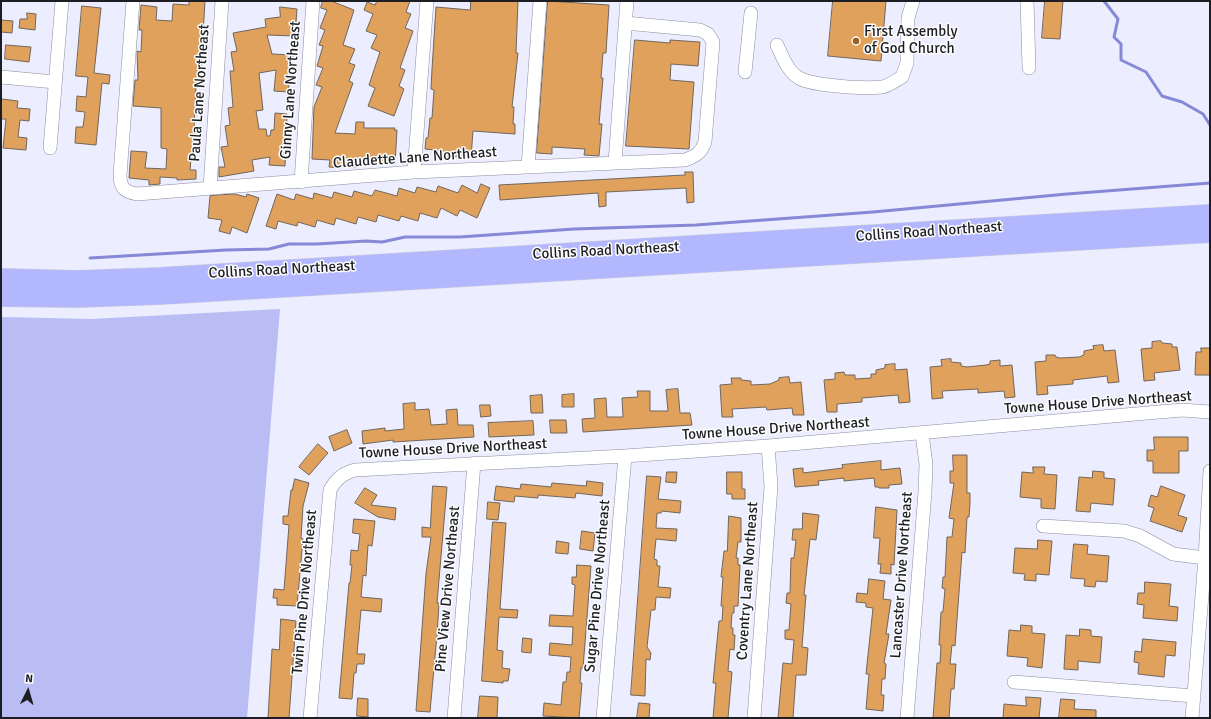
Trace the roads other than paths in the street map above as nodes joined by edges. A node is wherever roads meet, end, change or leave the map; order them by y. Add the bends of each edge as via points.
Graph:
1 (62, 1) edge
2 (134, 1) edge
3 (222, 1) edge
4 (313, 1) edge
5 (427, 1) edge
6 (540, 1) edge
7 (627, 1) edge
8 (913, 1) edge
9 (1027, 1) edge
10 (751, 13) dead end
11 (625, 23) junction
12 (777, 45) dead end
13 (1029, 68) dead end
14 (745, 72) dead end
15 (1, 77) edge
16 (55, 82) junction
17 (50, 148) dead end
18 (615, 162) junction
19 (528, 167) junction
20 (414, 172) junction
21 (301, 182) junction
22 (210, 188) junction
23 (1210, 214) edge
24 (1210, 233) edge
25 (1, 278) edge
26 (1, 297) edge
27 (1210, 413) edge
28 (922, 434) junction
29 (768, 446) junction
30 (625, 456) junction
31 (474, 463) junction
32 (1210, 471) edge
33 (343, 473) joint
34 (1043, 526) dead end
35 (1205, 558) junction
36 (1014, 682) dead end
37 (1194, 696) junction
38 (310, 718) edge
39 (454, 718) edge
40 (603, 718) edge
41 (754, 718) edge
42 (907, 718) edge
43 (1192, 718) edge

1 - 16 street
2 - 22 street, Claudette Lane Northeast via 120,184 129,193 137,194
3 - 22 street, Paula Lane Northeast
4 - 21 street, Ginny Lane Northeast
5 - 20 street
6 - 19 street
7 - 11 street
8 - 12 street via 908,18 907,63 902,77 884,87 859,87 799,78 785,63
9 - 13 street
10 - 14 street
11 - 18 street
11 - 18 street, Claudette Lane Northeast via 700,30 708,34 713,42 705,142 702,151 685,160
15 - 16 street
16 - 17 street
18 - 19 street, Claudette Lane Northeast
19 - 20 street, Claudette Lane Northeast
20 - 21 street, Claudette Lane Northeast
21 - 22 street, Claudette Lane Northeast
23 - 25 highway, Collins Road Northeast via 159,277 77,280
24 - 26 highway, Collins Road Northeast via 160,295
27 - 28 street, Towne House Drive Northeast via 1182,410
28 - 29 street, Towne House Drive Northeast
28 - 42 street, Lancaster Drive Northeast via 926,464 925,492
29 - 30 street, Towne House Drive Northeast
29 - 41 street, Coventry Lane Northeast via 771,486
30 - 31 street, Towne House Drive Northeast
30 - 40 street, Sugar Pine Drive Northeast
31 - 33 street, Towne House Drive Northeast via 355,470
31 - 39 street, Pine View Drive Northeast
32 - 35 street
33 - 38 street, Twin Pine Drive Northeast via 330,490
34 - 35 street via 1124,531 1140,536 1173,554
35 - 37 street
36 - 37 street
37 - 43 street

